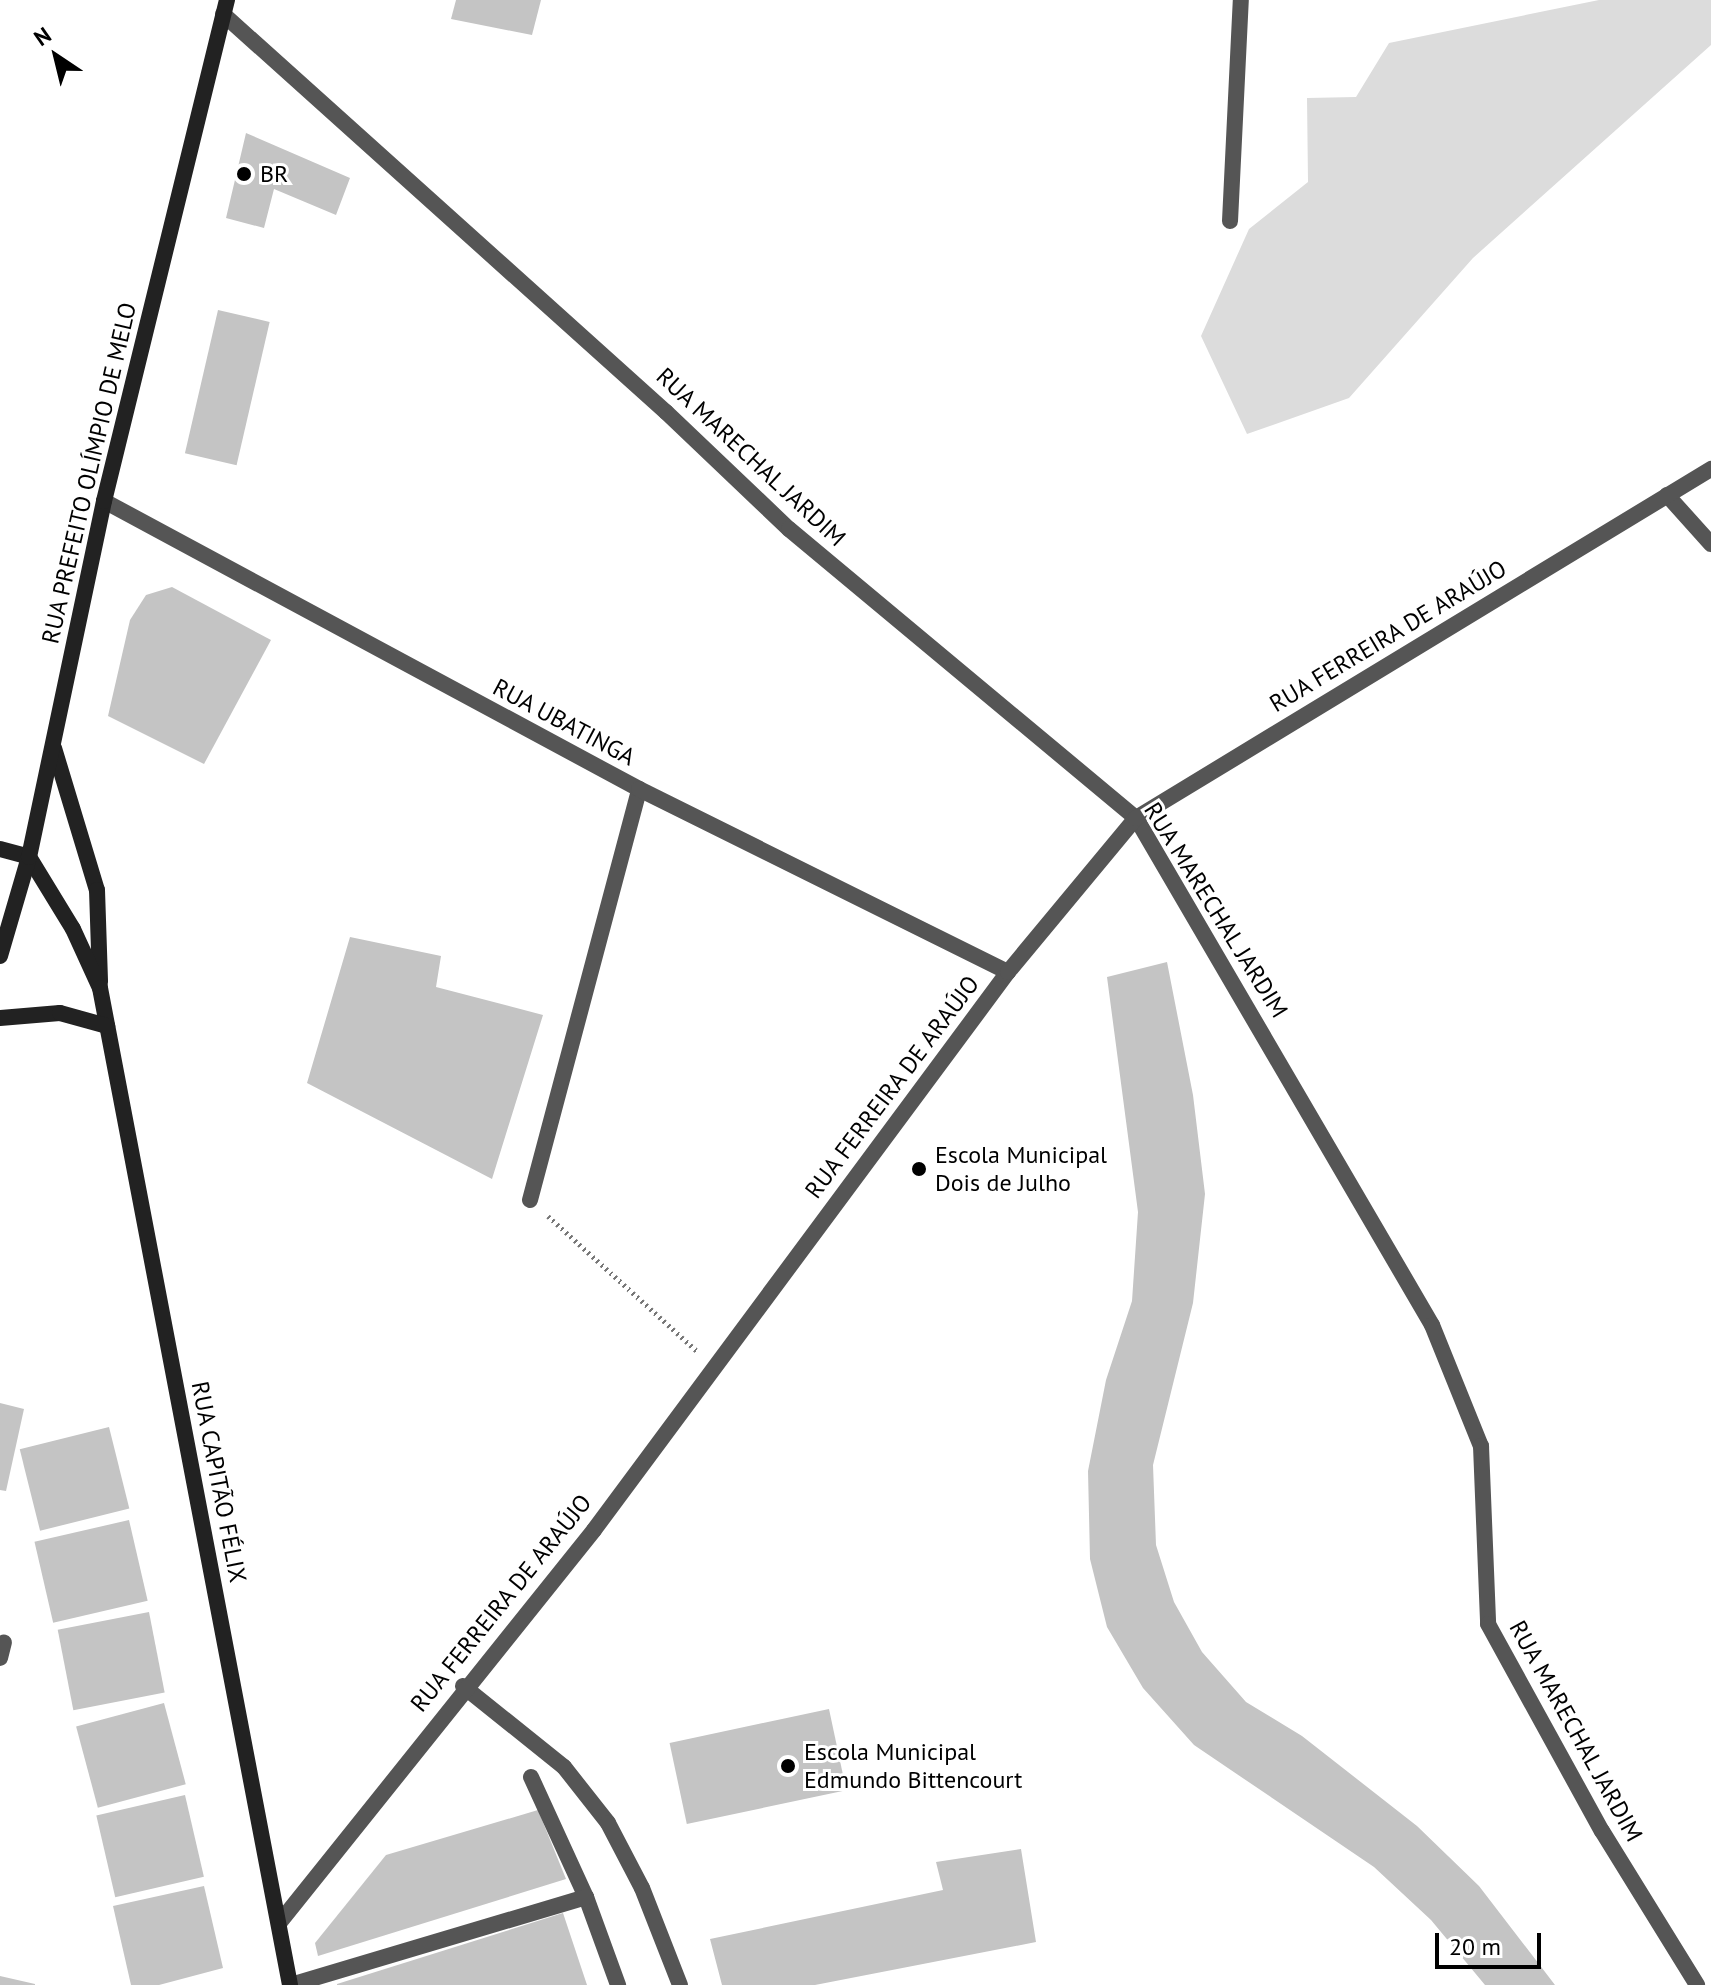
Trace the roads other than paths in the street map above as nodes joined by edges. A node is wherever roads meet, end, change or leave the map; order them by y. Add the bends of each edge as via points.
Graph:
1 (1241, 0) edge
2 (225, 7) edge
3 (1230, 221) dead end
4 (1711, 469) edge
5 (1667, 495) junction
6 (104, 501) junction
7 (1711, 544) edge
8 (54, 748) junction
9 (639, 789) junction
10 (1136, 818) junction
11 (0, 849) edge
12 (29, 857) junction
13 (0, 956) edge
14 (1008, 972) junction
15 (100, 988) junction
16 (0, 1018) edge
17 (107, 1026) junction
18 (530, 1200) road end
19 (463, 1686) junction
20 (531, 1777) dead end
21 (586, 1897) junction
22 (280, 1922) junction
23 (290, 1985) edge
24 (618, 1985) edge
25 (680, 1985) edge
26 (1697, 1985) edge

1 - 3 street
2 - 6 street, RUA PREFEITO OLÍMPIO DE MELO
2 - 10 street, RUA MARECHAL JARDIM via 789,529
4 - 5 street, RUA FERREIRA DE ARAÚJO
5 - 7 street
5 - 10 street, RUA FERREIRA DE ARAÚJO
6 - 8 street, RUA PREFEITO OLÍMPIO DE MELO
6 - 9 street, RUA UBATINGA
8 - 12 street, RUA PREFEITO OLÍMPIO DE MELO
8 - 15 street, RUA CAPITÃO FÉLIX via 97,890
9 - 14 street, RUA UBATINGA
9 - 18 street
10 - 14 street, RUA FERREIRA DE ARAÚJO
10 - 26 street, RUA MARECHAL JARDIM via 1432,1325 1481,1446 1488,1624 1602,1831
11 - 12 street
12 - 13 street, RUA PREFEITO OLÍMPIO DE MELO
12 - 15 street, RUA CAPITÃO FÉLIX via 73,929
14 - 19 street, RUA FERREIRA DE ARAÚJO via 594,1530
15 - 17 street, RUA CAPITÃO FÉLIX
16 - 17 street via 52,1012
17 - 22 street, RUA CAPITÃO FÉLIX
19 - 22 street, RUA FERREIRA DE ARAÚJO
19 - 25 street via 564,1767 608,1823 642,1888
20 - 21 street
21 - 23 street
21 - 24 street
22 - 23 street, RUA CAPITÃO FÉLIX

